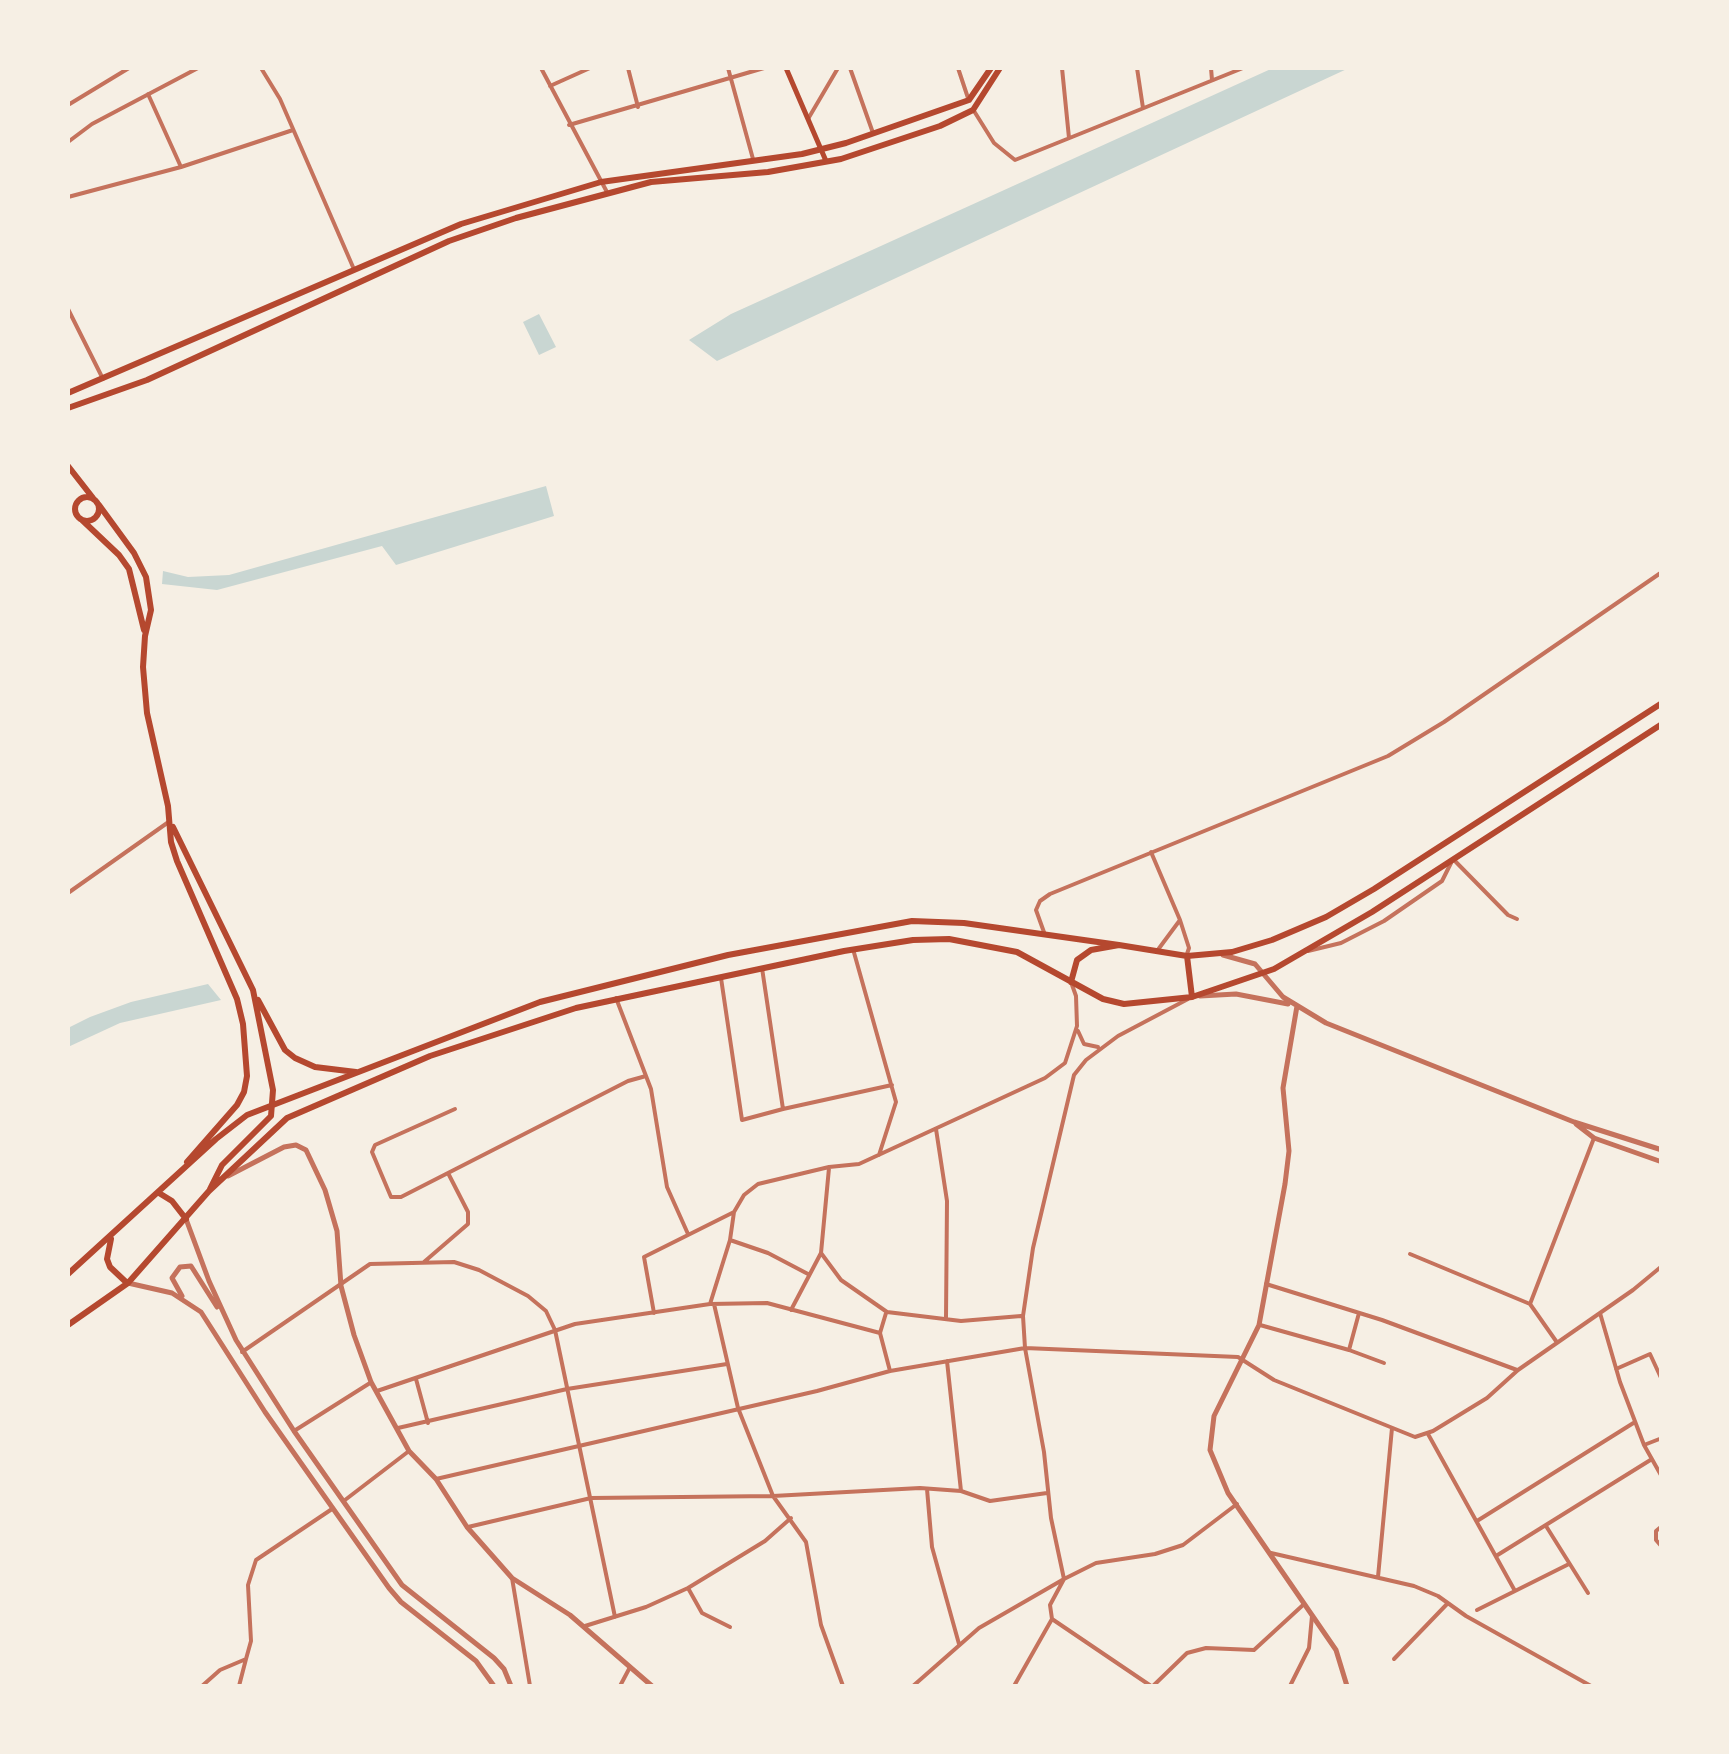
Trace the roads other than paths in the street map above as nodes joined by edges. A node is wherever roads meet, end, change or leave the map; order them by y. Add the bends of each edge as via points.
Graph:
1 (129, 68) edge
2 (198, 68) edge
3 (261, 68) edge
4 (541, 68) edge
5 (590, 68) edge
6 (628, 68) edge
7 (728, 68) edge
8 (764, 68) edge
9 (786, 68) edge
10 (838, 68) edge
11 (850, 68) edge
12 (958, 68) edge
13 (991, 68) edge
14 (1000, 68) edge
15 (1062, 68) edge
16 (1136, 68) edge
17 (1210, 68) edge
18 (1242, 68) edge
19 (732, 78) junction
20 (1212, 80) junction
21 (550, 86) junction
22 (148, 94) junction
23 (970, 100) junction
24 (68, 105) edge
25 (638, 107) junction
26 (1142, 108) junction
27 (973, 110) junction
28 (807, 120) junction
29 (569, 125) junction
30 (293, 130) junction
31 (873, 134) junction
32 (1069, 138) junction
33 (68, 142) edge
34 (818, 149) junction
35 (753, 161) junction
36 (826, 161) junction
37 (181, 167) junction
38 (601, 182) junction
39 (608, 194) junction
40 (68, 197) edge
41 (355, 271) junction
42 (68, 309) edge
43 (103, 379) junction
44 (68, 393) edge
45 (68, 408) edge
46 (68, 466) edge
47 (68, 502) edge
48 (96, 502) junction
49 (75, 512) junction
50 (82, 520) junction
51 (1662, 572) edge
52 (144, 636) junction
53 (1662, 703) edge
54 (1662, 724) edge
55 (170, 821) junction
56 (1150, 852) junction
57 (1454, 859) junction
58 (68, 893) edge
59 (1518, 918) dead end
60 (1180, 920) junction
61 (1044, 934) junction
62 (1120, 946) junction
63 (853, 949) junction
64 (1157, 950) junction
65 (1216, 954) junction
66 (1299, 954) junction
67 (1187, 956) junction
68 (762, 968) junction
69 (1264, 974) junction
70 (721, 976) junction
71 (1071, 982) junction
72 (252, 990) junction
73 (1192, 997) junction
74 (616, 998) junction
75 (1297, 1006) junction
76 (1077, 1026) junction
77 (266, 1046) junction
78 (1102, 1047) junction
79 (245, 1048) junction
80 (1065, 1064) junction
81 (357, 1072) junction
82 (1074, 1075) junction
83 (646, 1076) junction
84 (892, 1085) junction
85 (274, 1102) junction
86 (454, 1109) dead end
87 (783, 1110) junction
88 (1574, 1122) junction
89 (936, 1129) junction
90 (1594, 1138) junction
91 (1662, 1150) edge
92 (879, 1155) junction
93 (1662, 1162) edge
94 (829, 1167) junction
95 (448, 1172) junction
96 (177, 1175) junction
97 (221, 1180) junction
98 (209, 1192) junction
99 (158, 1193) junction
100 (734, 1212) junction
101 (186, 1219) junction
102 (688, 1234) junction
103 (111, 1238) junction
104 (730, 1240) junction
105 (821, 1252) junction
106 (1410, 1254) dead end
107 (424, 1262) junction
108 (1660, 1269) edge
109 (68, 1274) edge
110 (808, 1274) junction
111 (128, 1283) junction
112 (1266, 1284) junction
113 (341, 1286) junction
114 (183, 1298) junction
115 (712, 1304) junction
116 (1530, 1304) junction
117 (791, 1310) junction
118 (886, 1312) junction
119 (654, 1313) junction
120 (1359, 1313) junction
121 (1600, 1313) junction
122 (1023, 1316) junction
123 (946, 1319) junction
124 (227, 1322) junction
125 (68, 1324) edge
126 (1259, 1325) junction
127 (554, 1330) junction
128 (880, 1333) junction
129 (1557, 1343) junction
130 (1025, 1348) junction
131 (1348, 1350) junction
132 (242, 1352) junction
133 (1242, 1360) junction
134 (947, 1361) junction
135 (1384, 1363) dead end
136 (726, 1364) junction
137 (1518, 1370) junction
138 (1616, 1370) junction
139 (890, 1371) junction
140 (415, 1377) junction
141 (1662, 1380) edge
142 (372, 1382) junction
143 (567, 1389) junction
144 (377, 1391) junction
145 (738, 1408) junction
146 (428, 1422) junction
147 (1635, 1422) junction
148 (1392, 1427) junction
149 (398, 1428) junction
150 (294, 1430) junction
151 (1428, 1433) junction
152 (1662, 1438) edge
153 (577, 1445) junction
154 (1644, 1446) junction
155 (409, 1451) junction
156 (1652, 1459) junction
157 (1659, 1463) edge
158 (1662, 1477) edge
159 (436, 1479) junction
160 (927, 1488) junction
161 (961, 1491) junction
162 (1047, 1492) junction
163 (773, 1496) junction
164 (590, 1498) junction
165 (343, 1501) junction
166 (1237, 1504) junction
167 (332, 1509) junction
168 (791, 1518) junction
169 (1477, 1521) junction
170 (1546, 1526) junction
171 (1662, 1526) edge
172 (468, 1528) junction
173 (1662, 1547) edge
174 (1272, 1553) junction
175 (1496, 1556) junction
176 (1569, 1564) junction
177 (1378, 1577) junction
178 (512, 1578) junction
179 (1064, 1579) junction
180 (688, 1588) junction
181 (1515, 1591) junction
182 (1588, 1593) dead end
183 (1448, 1603) junction
184 (1303, 1605) junction
185 (1477, 1610) dead end
186 (1312, 1616) junction
187 (615, 1617) junction
188 (1052, 1619) junction
189 (584, 1627) junction
190 (730, 1627) dead end
191 (959, 1644) junction
192 (246, 1659) junction
193 (1394, 1660) dead end
194 (630, 1668) junction
195 (202, 1686) edge
196 (239, 1686) edge
197 (494, 1686) edge
198 (511, 1686) edge
199 (530, 1686) edge
200 (620, 1686) edge
201 (652, 1686) edge
202 (843, 1686) edge
203 (913, 1686) edge
204 (1014, 1686) edge
205 (1152, 1686) edge
206 (1290, 1686) edge
207 (1347, 1686) edge
208 (1591, 1686) edge

1 - 24 street
2 - 22 street
3 - 30 street
4 - 21 street
5 - 21 street
6 - 25 street
7 - 19 street
8 - 19 street
9 - 28 main road
10 - 28 street
11 - 31 street
12 - 23 street
13 - 23 main road
14 - 27 main road
15 - 32 street
16 - 26 street
17 - 20 street
18 - 20 street
19 - 25 street
19 - 35 street
20 - 26 street
21 - 29 street
22 - 33 street
22 - 37 street
23 - 27 street
23 - 31 main road
25 - 29 street
26 - 32 street
27 - 32 street via 994,143 1015,160
27 - 36 main road
28 - 34 main road
29 - 38 street
30 - 37 street
30 - 41 street
31 - 34 main road
34 - 35 main road
34 - 36 main road
35 - 38 main road
36 - 39 main road
37 - 40 street
38 - 39 street
38 - 41 main road via 461,224
39 - 45 main road via 448,240 147,380
41 - 43 main road
42 - 43 street
43 - 44 main road
46 - 48 main road
47 - 49 main road
48 - 49 main road via 78,500
48 - 50 main road via 94,520
48 - 52 main road via 146,577 151,610
49 - 50 main road
50 - 52 main road via 129,569
51 - 56 street via 1388,756
52 - 55 main road via 147,713
53 - 65 main road via 1374,890 1272,940
54 - 57 main road
55 - 58 street
55 - 72 main road
55 - 79 main road via 177,861 236,999
56 - 60 street
56 - 61 street via 1040,901 1036,910
57 - 59 street
57 - 66 main road
57 - 66 street via 1442,881 1384,920
60 - 64 street
60 - 67 street
61 - 62 main road
61 - 81 main road via 912,921 806,939 540,1002
62 - 64 main road
62 - 71 main road via 1082,953
63 - 68 main road
63 - 71 main road via 914,940 988,945
63 - 84 street
64 - 67 main road
65 - 67 main road
65 - 69 street via 1242,958
66 - 69 main road
67 - 73 main road
68 - 70 main road
68 - 87 street
69 - 73 main road
69 - 75 street
70 - 74 main road
70 - 87 street via 742,1120
71 - 73 main road via 1124,1004
71 - 76 street
72 - 77 main road
72 - 81 main road via 295,1058
73 - 75 street via 1236,994
73 - 78 street
74 - 83 street
74 - 97 main road via 430,1056 299,1110
75 - 88 street
75 - 112 street via 1283,1088 1289,1151
76 - 78 street via 1084,1044
76 - 80 street
77 - 79 main road
77 - 85 main road
78 - 82 street
79 - 96 main road via 246,1084 237,1106
80 - 82 street
80 - 89 street
81 - 85 main road
82 - 122 street via 1032,1248
83 - 95 street
83 - 102 street via 667,1187
84 - 87 street
84 - 92 street via 896,1102
85 - 96 main road via 247,1116
85 - 98 main road via 271,1116 222,1165
86 - 95 street via 375,1144 372,1152 391,1197
88 - 90 street
88 - 91 street
89 - 92 street
89 - 123 street via 947,1201
90 - 93 street
90 - 116 street
92 - 94 street
94 - 100 street via 758,1184
94 - 105 street
95 - 107 street via 468,1224
96 - 99 main road
97 - 98 main road
97 - 113 street via 284,1147 306,1150 338,1231
98 - 101 main road
99 - 101 main road
99 - 103 main road
100 - 102 street
100 - 104 street
101 - 111 main road
101 - 124 street
102 - 119 street via 644,1257
103 - 109 main road
103 - 111 main road via 107,1258
104 - 110 street
104 - 115 street
105 - 110 street
105 - 118 street via 841,1280
106 - 116 street
107 - 113 street via 370,1264
107 - 127 street via 454,1262 504,1282 546,1311
108 - 121 street
110 - 117 street
111 - 114 street
111 - 125 main road
112 - 120 street
112 - 126 street
113 - 132 street
113 - 142 street
114 - 124 street via 172,1278 180,1267 191,1266
114 - 167 street via 201,1312
115 - 117 street via 767,1302
115 - 119 street
115 - 136 street
116 - 129 street
117 - 128 street
118 - 123 street
118 - 128 street
119 - 127 street
120 - 131 street
120 - 137 street
121 - 129 street
121 - 138 street
122 - 123 street
122 - 130 street
124 - 132 street
126 - 131 street
126 - 133 street
127 - 140 street
127 - 143 street
128 - 139 street
129 - 137 street
130 - 133 street
130 - 134 street
130 - 162 street
131 - 135 street
132 - 150 street
133 - 148 street via 1274,1380
133 - 166 street via 1210,1432 1221,1481
134 - 139 street
134 - 161 street
136 - 143 street
136 - 145 street
137 - 151 street via 1487,1398
138 - 141 street via 1650,1354
138 - 147 street
139 - 145 street
140 - 144 street
140 - 146 street
142 - 144 street
142 - 150 street
143 - 146 street
143 - 153 street
144 - 149 street
145 - 153 street
145 - 163 street
146 - 149 street
147 - 154 street
147 - 169 street
148 - 151 street via 1415,1437
148 - 177 street
149 - 155 street
150 - 165 street
151 - 169 street
152 - 154 street
153 - 159 street
153 - 164 street
154 - 156 street
155 - 159 street
155 - 165 street
156 - 157 street
156 - 170 street
157 - 158 street
159 - 172 street
160 - 161 street
160 - 163 street
160 - 191 street via 932,1547
161 - 162 street via 990,1501
162 - 179 street
163 - 164 street
163 - 168 street
164 - 172 street
164 - 187 street
165 - 167 street
165 - 198 street via 402,1585 494,1658
166 - 174 street
166 - 179 street via 1184,1545 1096,1563
167 - 192 street via 256,1560 248,1585
167 - 197 street via 401,1602 476,1661
168 - 180 street
168 - 202 street via 806,1542 821,1625
169 - 175 street
170 - 175 street
170 - 176 street
171 - 173 street via 1656,1531
172 - 178 street
174 - 177 street
174 - 184 street
175 - 181 street
176 - 181 street
176 - 182 street
177 - 183 street
178 - 189 street
178 - 199 street
179 - 188 street via 1050,1605
179 - 191 street
180 - 187 street
180 - 190 street via 702,1613
181 - 185 street
183 - 193 street
183 - 208 street
184 - 186 street
184 - 205 street via 1254,1650 1186,1653
186 - 206 street via 1310,1648
186 - 207 street via 1336,1650
187 - 189 street
188 - 204 street
188 - 205 street
189 - 194 street
191 - 203 street
192 - 195 street
192 - 196 street
194 - 200 street
194 - 201 street

